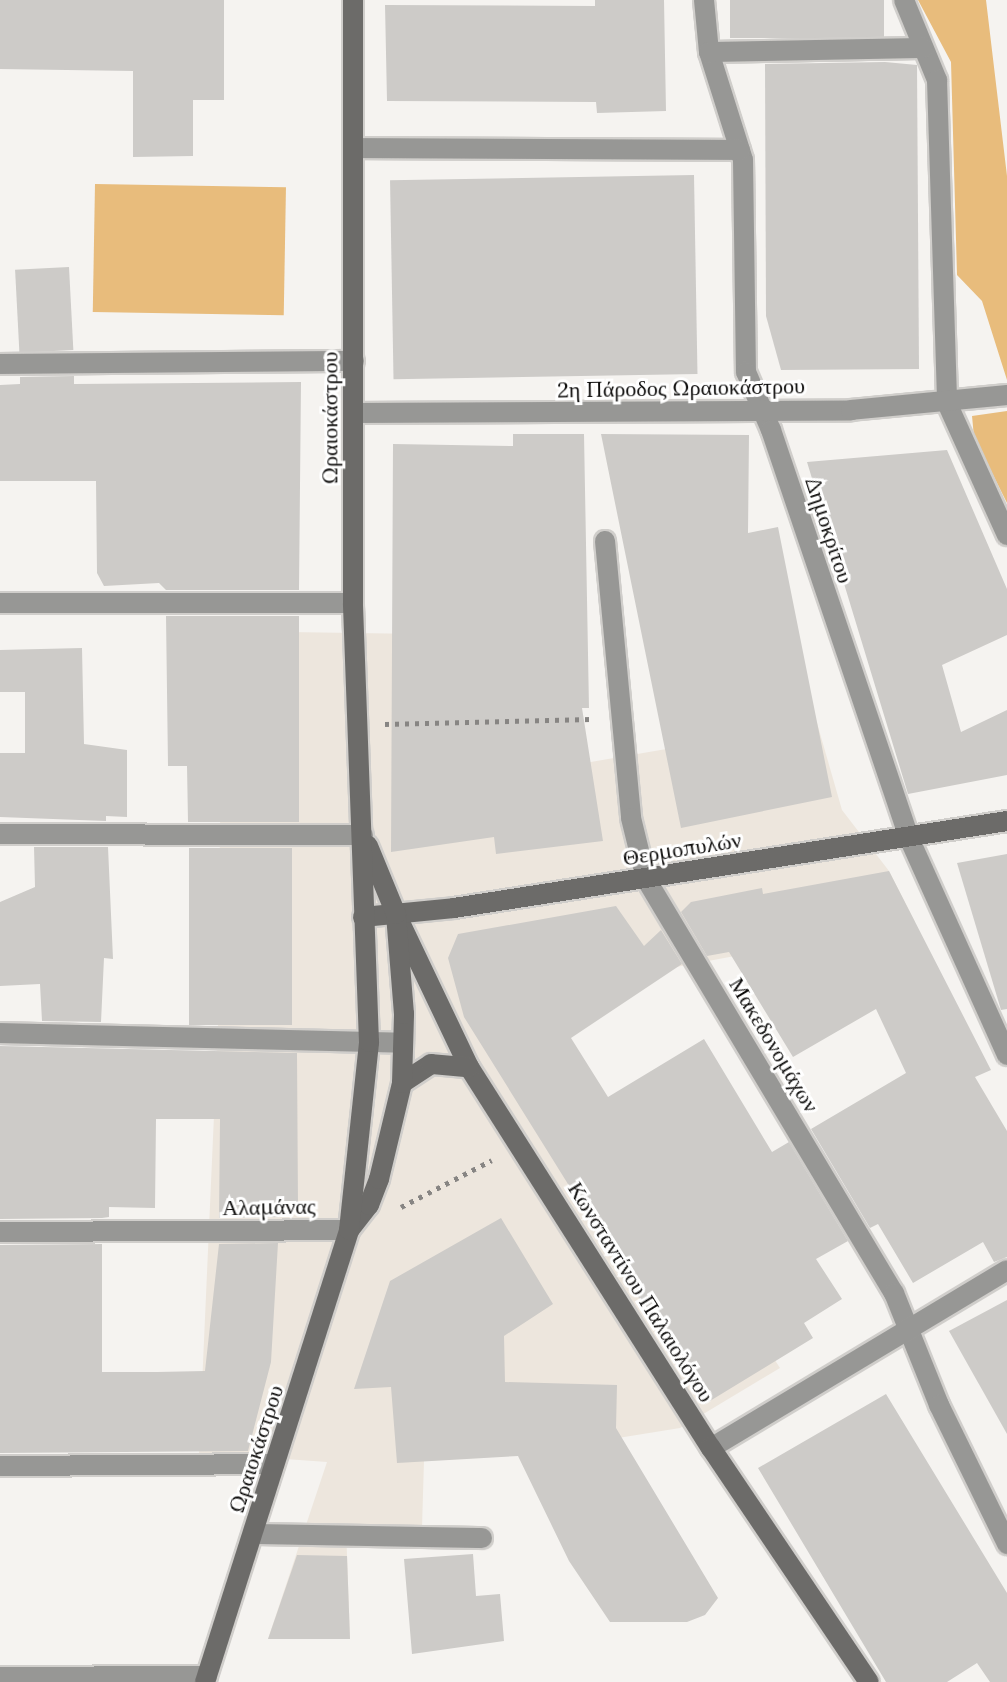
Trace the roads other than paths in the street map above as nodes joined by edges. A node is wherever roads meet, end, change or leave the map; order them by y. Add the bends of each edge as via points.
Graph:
1 (353, 0) edge
2 (704, 0) edge
3 (904, 0) edge
4 (923, 48) junction
5 (710, 57) junction
6 (353, 148) junction
7 (740, 150) junction
8 (354, 361) junction
9 (0, 364) edge
10 (1007, 395) edge
11 (952, 403) junction
12 (763, 411) junction
13 (354, 413) junction
14 (1007, 535) edge
15 (605, 541) dead end
16 (0, 603) edge
17 (353, 603) junction
18 (1007, 821) edge
19 (0, 834) edge
20 (363, 835) junction
21 (909, 838) junction
22 (646, 879) junction
23 (396, 914) junction
24 (363, 917) junction
25 (0, 1033) edge
26 (369, 1042) junction
27 (403, 1043) junction
28 (1007, 1055) edge
29 (469, 1067) junction
30 (402, 1083) junction
31 (349, 1230) junction
32 (0, 1232) edge
33 (1007, 1270) edge
34 (910, 1329) junction
35 (711, 1448) junction
36 (274, 1464) junction
37 (0, 1466) edge
38 (1001, 1518) edge
39 (253, 1534) junction
40 (482, 1538) dead end
41 (1007, 1544) edge
42 (0, 1677) edge
43 (206, 1679) edge
44 (869, 1682) edge

1 - 6 main road, Ωραιοκάστρου
2 - 5 street, Δημοκρίτου
3 - 4 street
4 - 5 street
4 - 11 street via 937,80
5 - 7 street, Δημοκρίτου
6 - 7 street
6 - 8 main road, Ωραιοκάστρου
7 - 12 street, Δημοκρίτου via 745,214 743,352
8 - 9 street
8 - 13 main road, Ωραιοκάστρου
10 - 11 street, 2η Πάροδος Ωραιοκάστρου
11 - 12 street, 2η Πάροδος Ωραιοκάστρου
11 - 14 street
12 - 13 street, 2η Πάροδος Ωραιοκάστρου
12 - 21 street, Δημοκρίτου
13 - 17 main road, Ωραιοκάστρου
15 - 22 street, Μακεδονομάχων via 631,818
16 - 17 street
17 - 20 main road, Ωραιοκάστρου
18 - 21 main road, Θερμοπυλών
19 - 20 street
20 - 23 main road, Ωραιοκάστρου
20 - 24 main road, Ωραιοκάστρου
21 - 22 main road, Θερμοπυλών
21 - 28 street, Δημοκρίτου
22 - 23 main road, Θερμοπυλών
22 - 34 street, Μακεδονομάχων via 885,1276
23 - 24 main road, Θερμοπυλών
23 - 27 main road, Ωραιοκάστρου
23 - 29 main road, Κωνσταντίνου Παλαιολόγου
24 - 26 main road, Ωραιοκάστρου
25 - 26 street
26 - 27 street
26 - 31 main road, Ωραιοκάστρου
27 - 30 main road, Ωραιοκάστρου
29 - 30 main road via 431,1064
29 - 35 main road, Κωνσταντίνου Παλαιολόγου
30 - 31 main road, Ωραιοκάστρου via 379,1179 369,1205
31 - 32 street, Αλαμάνας
31 - 36 main road, Ωραιοκάστρου
33 - 34 street
34 - 35 street
34 - 38 street, Μακεδονομάχων via 939,1405
35 - 44 main road, Κωνσταντίνου Παλαιολόγου
36 - 37 street
36 - 39 main road, Ωραιοκάστρου
38 - 41 street, Μακεδονομάχων
39 - 40 street
39 - 43 main road, Ωραιοκάστρου
42 - 43 street

